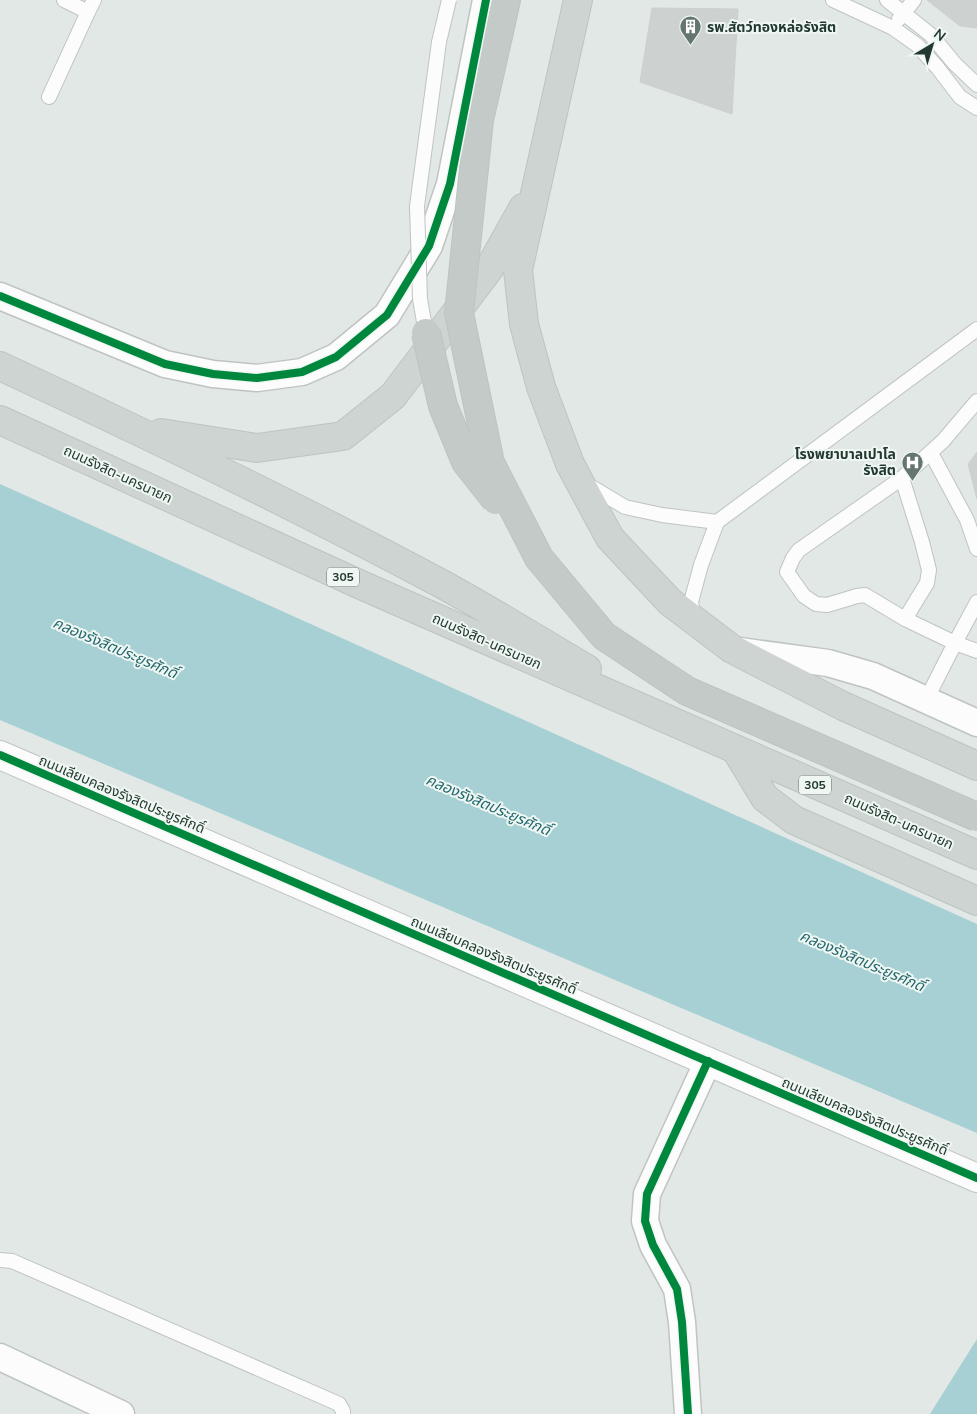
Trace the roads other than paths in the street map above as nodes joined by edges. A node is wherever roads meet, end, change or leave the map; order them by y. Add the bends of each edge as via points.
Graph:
1 (64, 0) edge
2 (449, 0) edge
3 (486, 0) edge
4 (506, 0) edge
5 (578, 0) edge
6 (833, 0) edge
7 (887, 0) edge
8 (914, 0) edge
9 (91, 6) edge
10 (904, 12) junction
11 (893, 28) junction
12 (977, 85) edge
13 (49, 98) dead end
14 (977, 108) edge
15 (538, 180) junction
16 (0, 296) edge
17 (977, 328) edge
18 (426, 333) joint
19 (0, 366) edge
20 (977, 401) edge
21 (0, 420) edge
22 (133, 428) junction
23 (931, 453) junction
24 (902, 478) junction
25 (578, 479) junction
26 (716, 522) junction
27 (532, 544) junction
28 (977, 549) edge
29 (977, 602) edge
30 (905, 619) junction
31 (695, 621) junction
32 (955, 644) junction
33 (732, 650) junction
34 (977, 651) edge
35 (926, 700) junction
36 (977, 723) edge
37 (689, 729) junction
38 (736, 750) junction
39 (0, 755) edge
40 (969, 763) edge
41 (977, 818) edge
42 (977, 855) edge
43 (977, 901) edge
44 (708, 1061) junction
45 (977, 1178) edge
46 (0, 1260) edge
47 (0, 1357) edge
48 (121, 1414) edge
49 (343, 1414) edge
50 (688, 1414) edge

1 - 9 lane
2 - 18 lane, bridge via 439,42 417,206 420,299
3 - 16 street via 450,184 429,246 387,315 336,357 302,372 257,378 213,374 165,364
4 - 27 highway, bridge via 479,120 459,313 490,463
5 - 15 main road
6 - 11 lane
7 - 10 lane
8 - 10 lane
9 - 13 lane
10 - 11 lane
10 - 12 lane via 931,35
11 - 14 lane via 917,45 960,97
15 - 22 main road via 489,269 393,396 343,436 257,448
15 - 25 main road via 518,270 524,324 541,388
17 - 26 lane
18 - 27 highway, bridge via 443,406 466,462
19 - 22 main road
20 - 23 lane
21 - 37 main road, ถนนรังสิต-นครนายก / 305 via 361,586
22 - 37 main road via 299,509 442,584
23 - 24 lane
23 - 28 lane via 967,520
24 - 30 lane via 929,570 926,583
24 - 30 lane via 799,550 787,572 804,596 816,604 827,605 865,595
25 - 26 lane via 625,507
25 - 31 main road via 610,538 670,602
26 - 31 lane via 691,602
27 - 41 highway, bridge via 539,558 604,636 687,691
29 - 32 lane
30 - 32 lane
31 - 33 main road
32 - 34 lane
32 - 35 lane
33 - 35 street via 828,663 873,676
33 - 40 main road via 843,706
35 - 36 street
37 - 38 main road, ถนนรังสิต-นครนายก / 305
38 - 42 main road, ถนนรังสิต-นครนายก / 305
38 - 43 main road via 765,798 794,820
39 - 44 street, ถนนเลียบคลองรังสิตประยูรศักดิ์
44 - 45 street, ถนนเลียบคลองรังสิตประยูรศักดิ์
44 - 50 street via 647,1194 645,1221 677,1289
46 - 49 lane via 12,1261 338,1404
47 - 48 street

